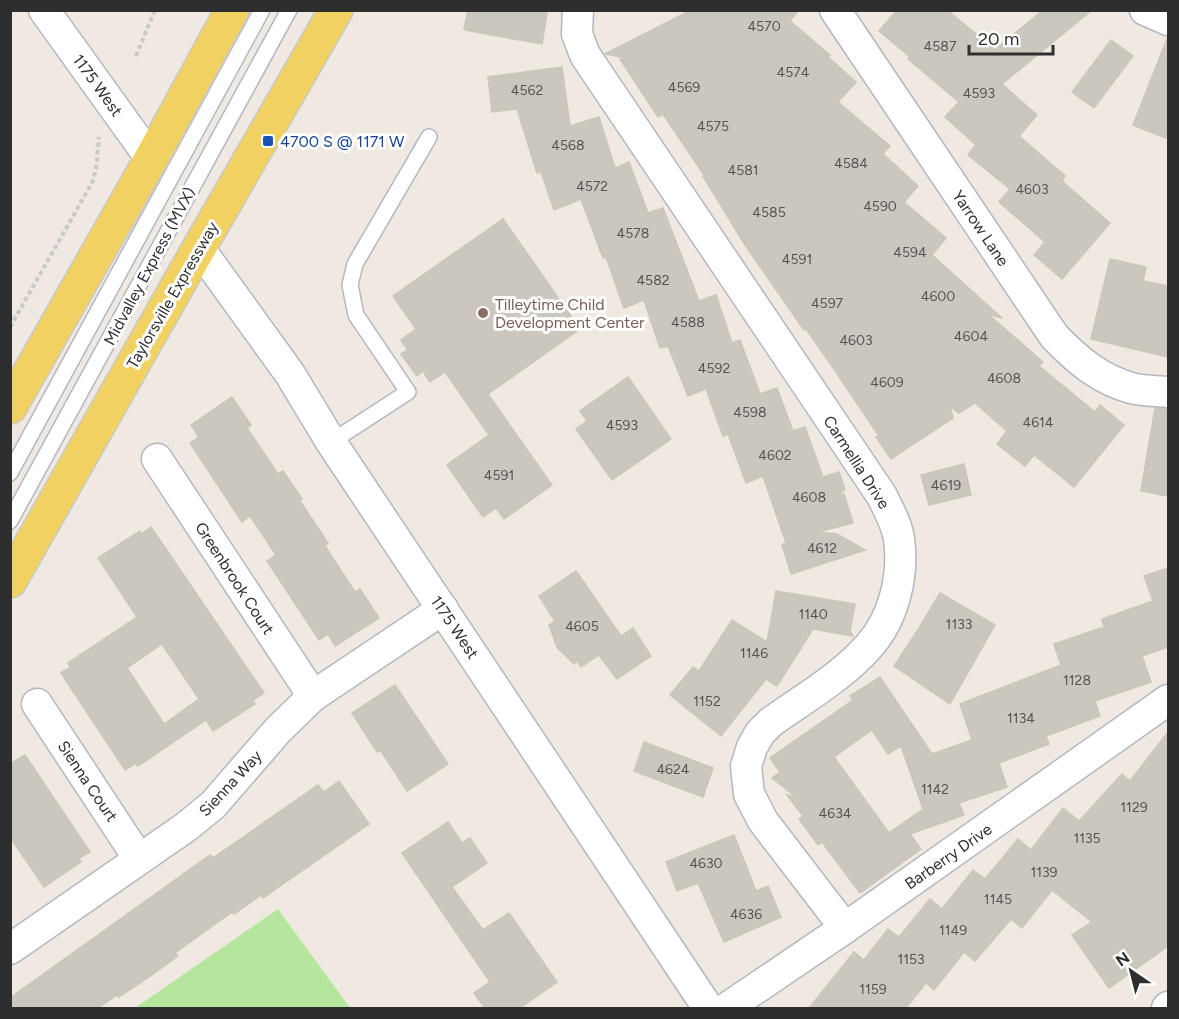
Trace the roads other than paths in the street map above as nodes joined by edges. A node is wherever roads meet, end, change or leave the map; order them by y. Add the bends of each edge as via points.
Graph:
1 (44, 10) edge
2 (232, 10) edge
3 (262, 10) edge
4 (289, 10) edge
5 (336, 10) edge
6 (578, 10) edge
7 (835, 10) edge
8 (1145, 10) edge
9 (1168, 20) edge
10 (429, 137) dead end
11 (151, 159) junction
12 (198, 248) junction
13 (1168, 392) edge
14 (10, 406) edge
15 (331, 442) junction
16 (157, 459) dead end
17 (10, 473) edge
18 (10, 521) edge
19 (10, 581) edge
20 (442, 609) junction
21 (313, 696) junction
22 (1168, 700) edge
23 (37, 704) dead end
24 (139, 859) junction
25 (845, 928) junction
26 (10, 949) edge
27 (708, 1008) edge
28 (727, 1008) edge

1 - 11 street, 1175 West
2 - 11 main road
3 - 17 lane, Midvalley Express (MVX)
4 - 18 lane, Midvalley Express (MVX)
5 - 12 main road, Taylorsville Expressway
6 - 25 street, Carmellia Drive via 577,34 585,55 882,496 899,537 897,593 884,625 854,662 760,733 747,766 749,794 763,821
7 - 13 street, Yarrow Lane via 1054,336 1096,374 1132,388
8 - 9 street
10 - 15 lane via 355,264 350,285 356,315 408,392
11 - 14 main road
12 - 15 street, 1175 West via 290,374
12 - 19 main road, Taylorsville Expressway
15 - 20 street, 1175 West
16 - 21 street, Greenbrook Court
20 - 21 street, Sienna Way
20 - 27 street, 1175 West
21 - 24 street, Sienna Way via 213,805
22 - 25 street, Barberry Drive
23 - 24 street, Sienna Court
24 - 26 street, Sienna Way
25 - 28 street, Barberry Drive

